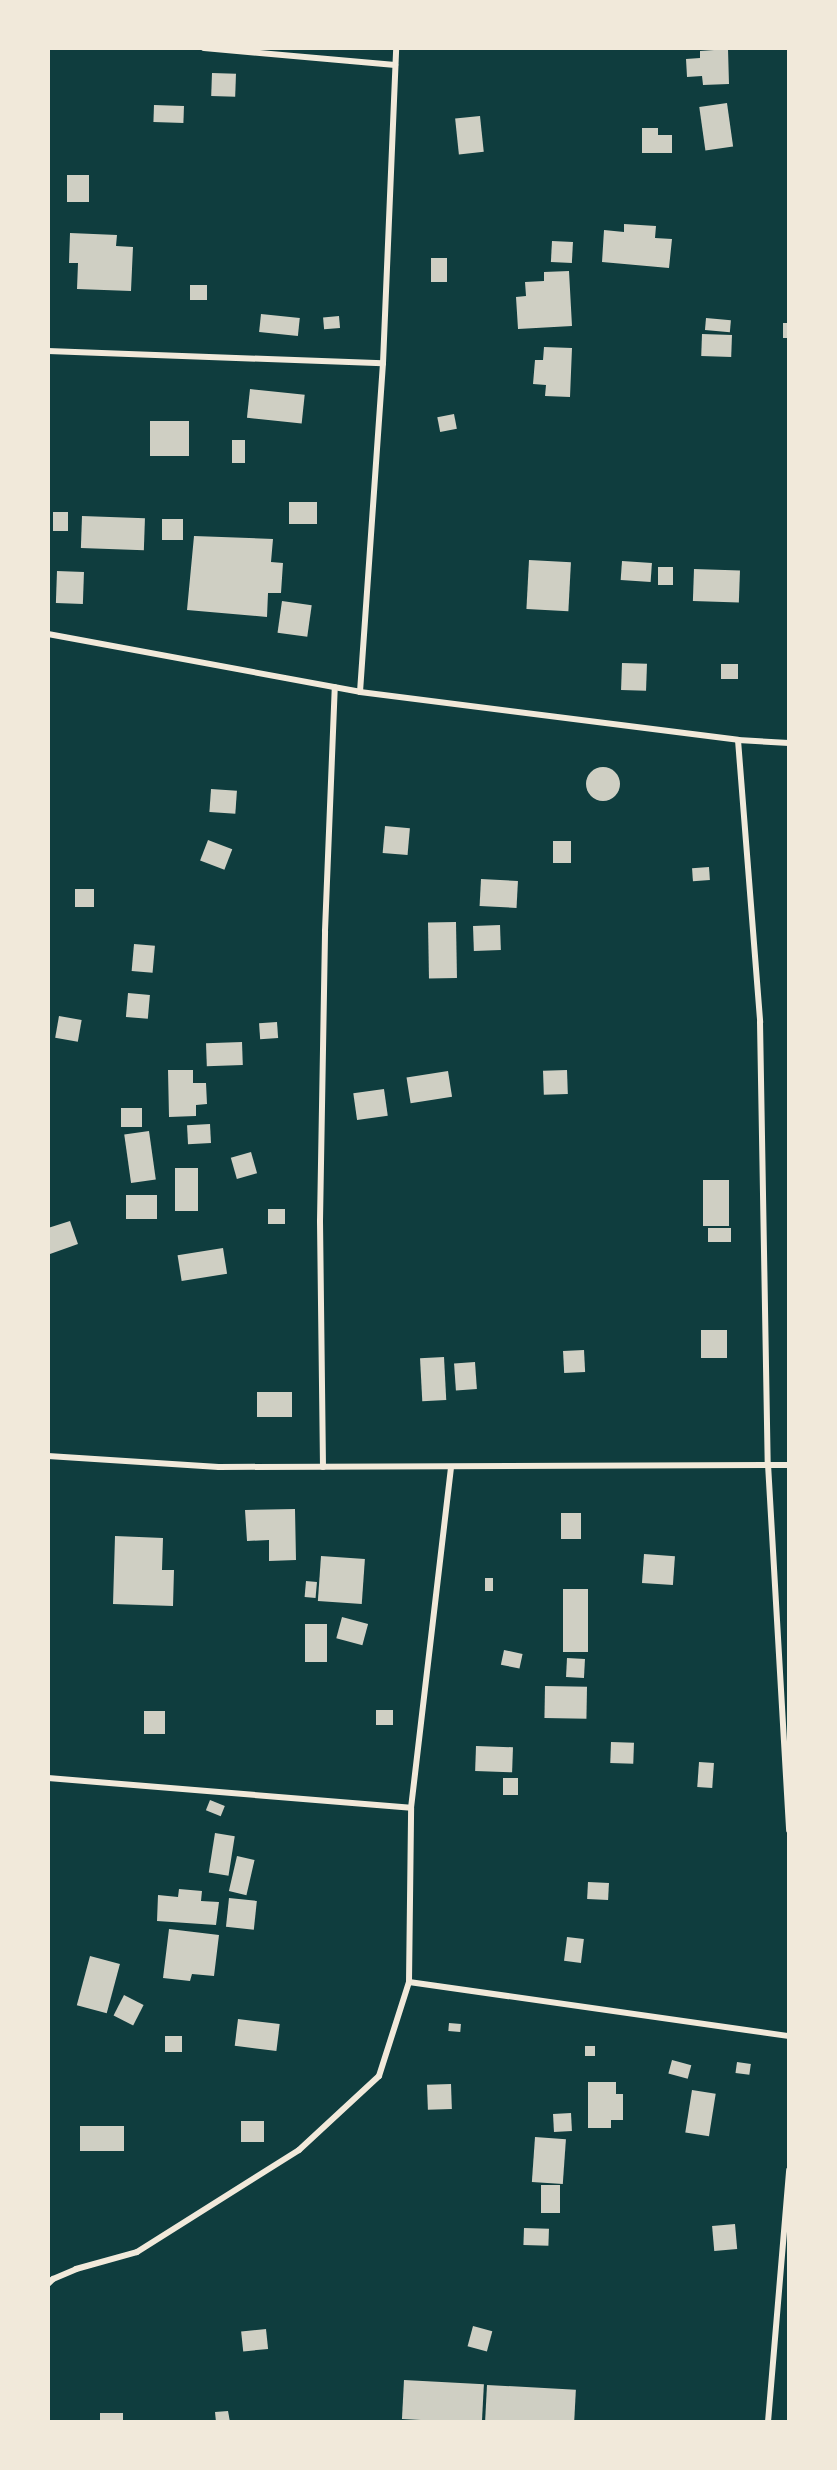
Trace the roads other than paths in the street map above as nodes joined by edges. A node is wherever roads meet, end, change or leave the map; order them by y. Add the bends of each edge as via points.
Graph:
1 (204, 48) edge
2 (396, 48) edge
3 (395, 65) junction
4 (48, 351) edge
5 (382, 363) junction
6 (48, 634) edge
7 (335, 687) junction
8 (360, 692) junction
9 (738, 740) junction
10 (789, 743) edge
11 (48, 1456) edge
12 (768, 1464) junction
13 (789, 1465) edge
14 (323, 1467) junction
15 (451, 1467) junction
16 (48, 1778) edge
17 (411, 1808) junction
18 (789, 1830) edge
19 (410, 1982) junction
20 (789, 2036) edge
21 (789, 2170) edge
22 (48, 2284) edge
23 (768, 2422) edge

1 - 3 street
2 - 3 street
3 - 5 street
4 - 5 street
5 - 8 street
6 - 7 street
7 - 8 street
7 - 14 street via 325,931 321,1198
8 - 9 street
9 - 10 street
9 - 12 street via 760,1022
11 - 14 street via 219,1467
12 - 13 street
12 - 15 street
12 - 18 street
14 - 15 street
15 - 17 street
16 - 17 street
17 - 19 street
19 - 20 street
19 - 22 street via 379,2076 299,2150 137,2252 76,2269
21 - 23 street

